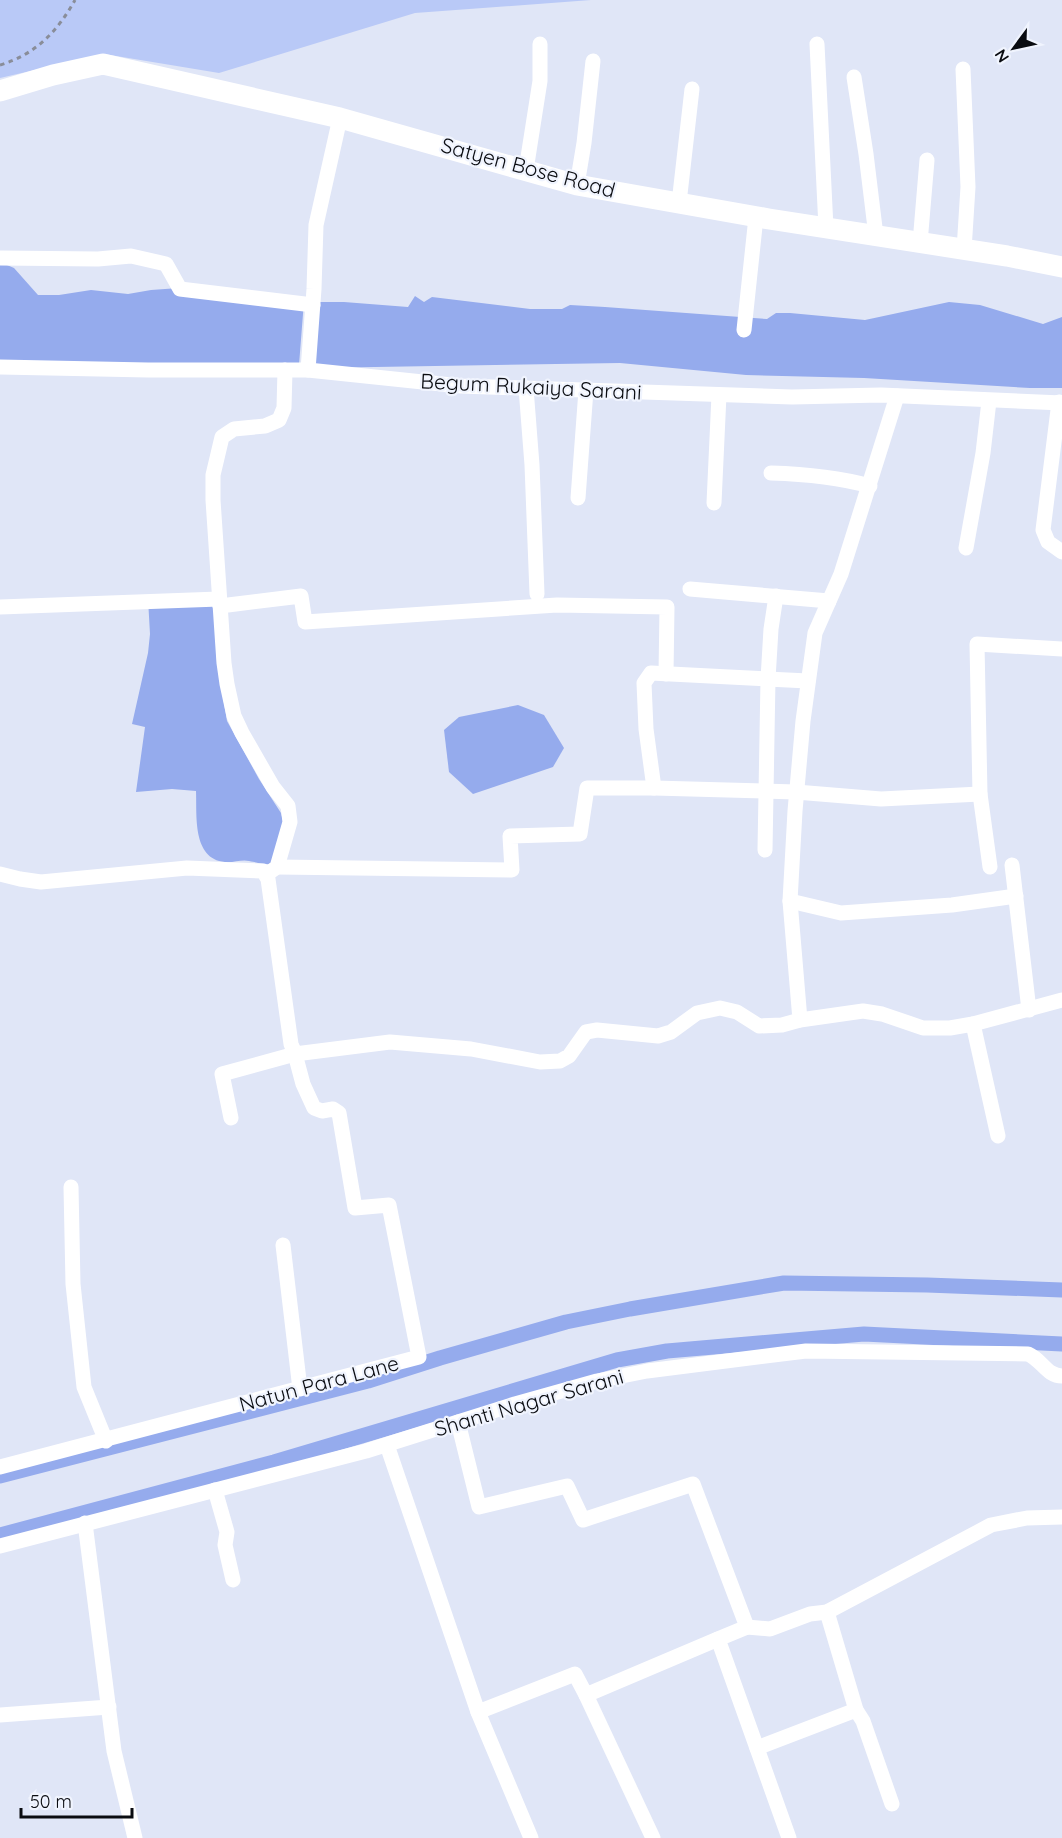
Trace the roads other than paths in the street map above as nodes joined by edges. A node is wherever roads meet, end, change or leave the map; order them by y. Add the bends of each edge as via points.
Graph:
1 (540, 44) dead end
2 (817, 44) dead end
3 (593, 61) dead end
4 (963, 69) dead end
5 (854, 77) dead end
6 (692, 89) dead end
7 (0, 91) edge
8 (340, 118) junction
9 (927, 160) dead end
10 (526, 170) junction
11 (577, 184) junction
12 (679, 203) junction
13 (756, 217) junction
14 (826, 228) junction
15 (876, 236) junction
16 (920, 243) junction
17 (964, 250) junction
18 (0, 258) edge
19 (1062, 267) edge
20 (313, 305) junction
21 (744, 330) dead end
22 (0, 366) edge
23 (285, 370) junction
24 (308, 370) junction
25 (526, 388) junction
26 (586, 390) junction
27 (719, 395) junction
28 (897, 396) junction
29 (989, 401) junction
30 (1061, 402) edge
31 (771, 473) dead end
32 (870, 486) junction
33 (578, 498) dead end
34 (714, 503) dead end
35 (966, 548) dead end
36 (1062, 552) edge
37 (690, 589) dead end
38 (537, 594) dead end
39 (776, 596) junction
40 (829, 601) junction
41 (220, 602) junction
42 (0, 607) edge
43 (1062, 649) edge
44 (666, 674) junction
45 (768, 679) junction
46 (808, 681) junction
47 (654, 788) junction
48 (766, 792) junction
49 (796, 792) junction
50 (980, 794) junction
51 (765, 850) dead end
52 (1012, 865) dead end
53 (990, 867) dead end
54 (272, 871) junction
55 (0, 874) edge
56 (1016, 896) junction
57 (790, 901) junction
58 (1062, 1000) edge
59 (1029, 1010) junction
60 (800, 1020) junction
61 (973, 1024) junction
62 (295, 1054) junction
63 (231, 1118) dead end
64 (998, 1136) dead end
65 (71, 1187) dead end
66 (284, 1245) dead end
67 (1062, 1376) edge
68 (300, 1389) junction
69 (458, 1422) junction
70 (106, 1441) junction
71 (387, 1445) junction
72 (0, 1467) edge
73 (215, 1490) junction
74 (1062, 1517) edge
75 (85, 1522) junction
76 (0, 1546) edge
77 (233, 1580) dead end
78 (827, 1612) junction
79 (747, 1627) junction
80 (718, 1639) junction
81 (586, 1695) junction
82 (108, 1707) junction
83 (856, 1710) junction
84 (478, 1712) junction
85 (0, 1715) edge
86 (757, 1748) junction
87 (892, 1804) dead end
88 (135, 1838) edge
89 (531, 1838) edge
90 (653, 1838) edge
91 (789, 1838) edge

1 - 10 street via 540,81
2 - 14 street
3 - 11 street
4 - 17 street via 968,186
5 - 15 street
6 - 12 street
7 - 8 main road, Satyen Bose Road via 103,64
8 - 10 main road, Satyen Bose Road
8 - 20 street via 316,225
9 - 16 street
10 - 11 main road, Satyen Bose Road
11 - 12 main road, Satyen Bose Road
12 - 13 main road, Satyen Bose Road
13 - 14 main road, Satyen Bose Road
13 - 21 street
14 - 15 main road, Satyen Bose Road
15 - 16 main road, Satyen Bose Road
16 - 17 main road, Satyen Bose Road
17 - 19 main road, Satyen Bose Road
18 - 20 street via 130,256 166,264 180,289
20 - 24 street
22 - 23 street, Begum Rukaiya Sarani
23 - 24 street, Begum Rukaiya Sarani
23 - 41 street via 284,408 279,420 234,429 222,437 218,451 213,501
24 - 25 street, Begum Rukaiya Sarani via 461,386
25 - 26 street, Begum Rukaiya Sarani
25 - 38 street
26 - 27 street, Begum Rukaiya Sarani
26 - 33 street
27 - 28 street, Begum Rukaiya Sarani
27 - 34 street
28 - 29 street, Begum Rukaiya Sarani
28 - 32 street
29 - 30 street, Begum Rukaiya Sarani
29 - 35 street
30 - 36 street via 1043,530 1048,542
31 - 32 street via 840,478
32 - 40 street
37 - 39 street
39 - 40 street
39 - 45 street
40 - 46 street via 815,633
41 - 42 street
41 - 44 street via 301,596 305,622 557,605 667,607
41 - 54 street via 224,663 234,716 273,787 288,806 290,822
43 - 50 street via 977,644
44 - 45 street
44 - 47 street via 651,673 644,684
45 - 46 street
45 - 48 street
46 - 49 street
47 - 48 street
47 - 54 street via 587,788 580,834 510,836 512,870
48 - 49 street
48 - 51 street
49 - 50 street via 881,799
49 - 57 street
50 - 53 street
52 - 56 street
54 - 55 street via 187,868 41,882
54 - 62 street via 268,879
56 - 57 street via 841,913
56 - 59 street
57 - 60 street
58 - 59 street
59 - 61 street
60 - 61 street via 863,1011 923,1028
60 - 62 street via 759,1026 737,1012 720,1008 697,1013 671,1032 658,1036 586,1032 569,1056 560,1061 540,1062 471,1049 390,1042
61 - 64 street
62 - 63 street via 222,1074
62 - 68 street, Natun Para Lane via 314,1108 339,1113 355,1208 389,1205 419,1357
65 - 70 street via 73,1284 84,1386
66 - 68 street
67 - 69 street, Shanti Nagar Sarani via 1050,1373 1037,1357 1028,1354 806,1351 647,1371
68 - 70 street, Natun Para Lane
69 - 71 street, Shanti Nagar Sarani
69 - 79 street via 479,1507 567,1486 584,1520 693,1484
70 - 72 street, Natun Para Lane
71 - 73 street, Shanti Nagar Sarani
71 - 84 street
73 - 75 street, Shanti Nagar Sarani
73 - 77 street via 227,1532 225,1545
74 - 78 street via 1027,1518 991,1526
75 - 76 street, Shanti Nagar Sarani
75 - 82 street
78 - 79 street via 770,1629
78 - 83 street
79 - 80 street
80 - 81 street
80 - 86 street
81 - 84 street via 575,1674
81 - 90 street
82 - 85 street
82 - 88 street via 114,1751
83 - 86 street
83 - 87 street
84 - 89 street
86 - 91 street

